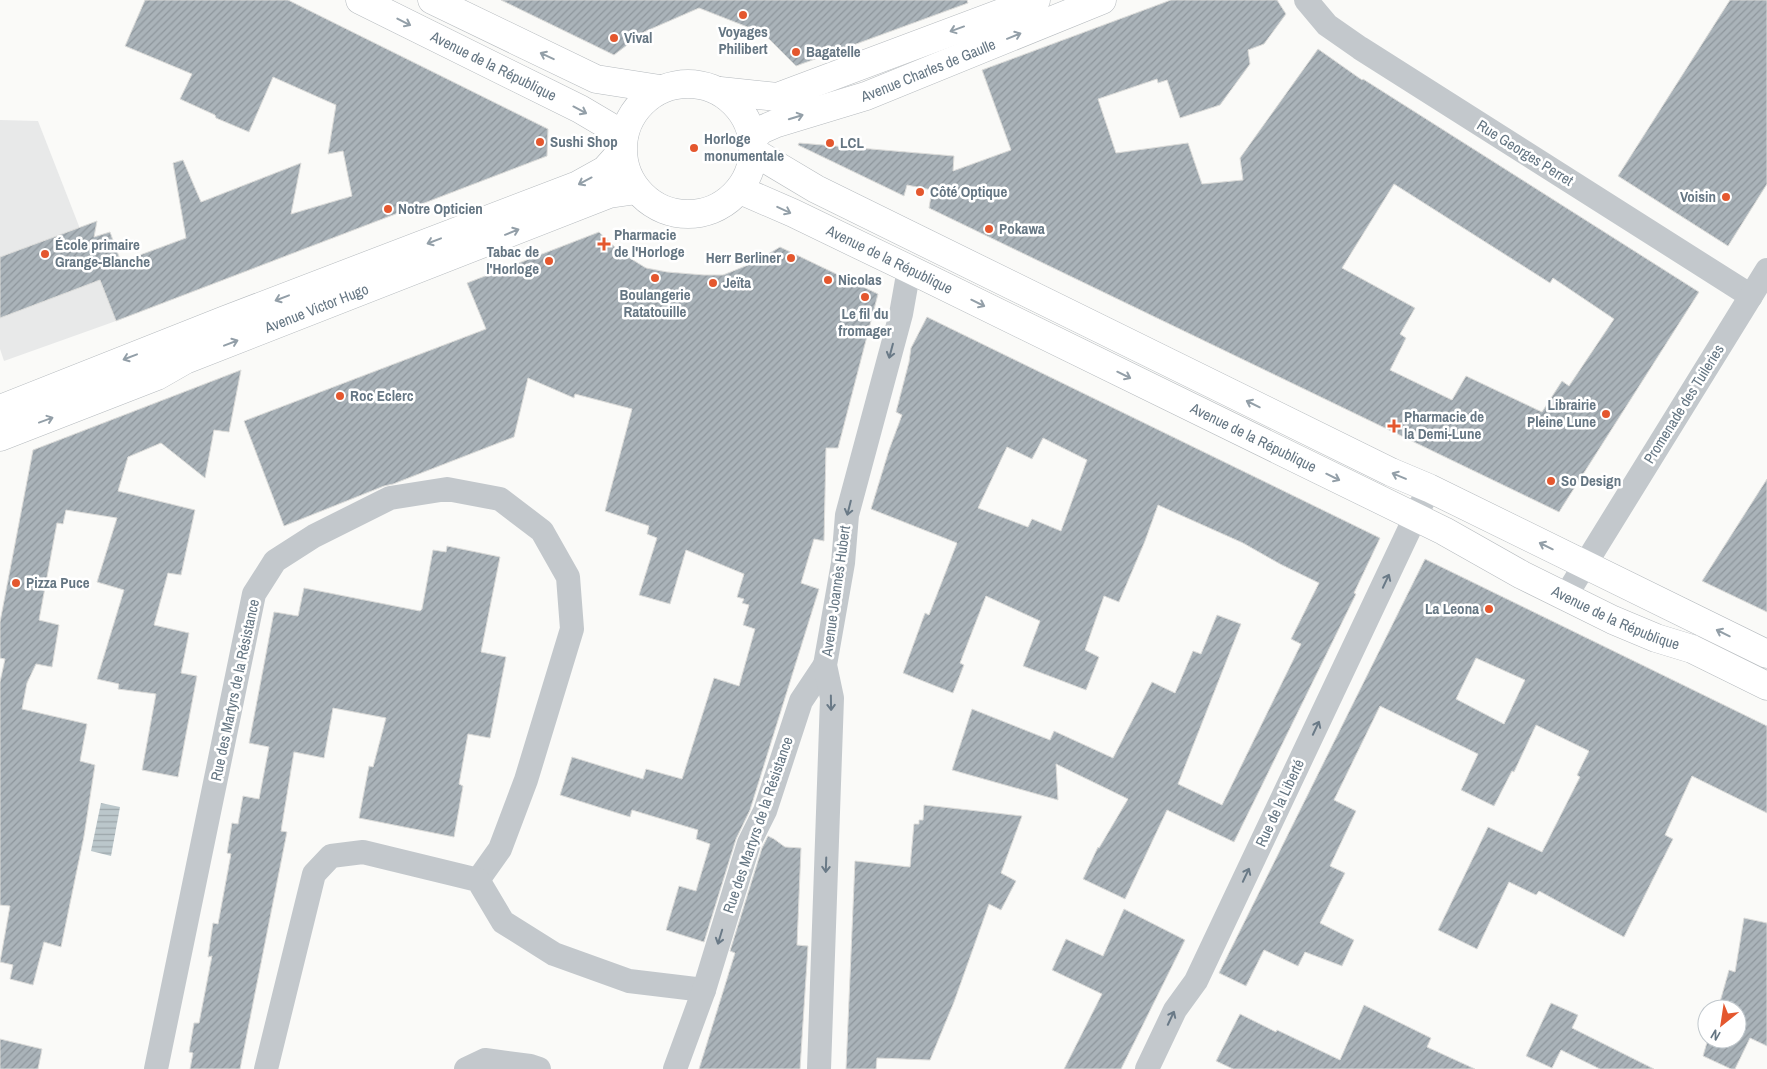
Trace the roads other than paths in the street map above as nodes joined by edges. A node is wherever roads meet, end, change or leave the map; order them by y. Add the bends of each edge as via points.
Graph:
1 (360, 0) edge
2 (432, 0) edge
3 (1036, 0) edge
4 (1306, 0) edge
5 (1095, 2) edge
6 (660, 89) junction
7 (720, 91) junction
8 (623, 143) junction
9 (753, 145) junction
10 (637, 190) junction
11 (740, 190) junction
12 (908, 269) junction
13 (1767, 270) edge
14 (1751, 296) junction
15 (0, 409) edge
16 (0, 437) edge
17 (1429, 488) junction
18 (1410, 529) junction
19 (1584, 565) junction
20 (1565, 597) junction
21 (1767, 654) edge
22 (826, 665) junction
23 (1767, 686) edge
24 (478, 880) junction
25 (704, 990) junction
26 (1153, 1067) edge
27 (156, 1069) edge
28 (266, 1069) edge
29 (466, 1069) edge
30 (539, 1069) edge
31 (676, 1069) edge
32 (819, 1069) edge

1 -> 8 main road, Avenue de la République via 571,105
6 -> 2 main road via 596,79
3 -> 7 main road, Avenue Charles de Gaulle via 777,97
4 - 14 street, Rue Georges Perret via 1328,25 1360,48
9 -> 5 main road, Avenue Charles de Gaulle via 761,130 777,123 866,96
6 - 7 main road via 680,83 701,84
6 - 8 main road via 636,108 628,121
7 - 9 main road via 737,104 749,122
8 - 10 main road via 624,165
8 -> 15 main road, Avenue Victor Hugo via 605,170 578,185
9 - 11 main road via 753,160
17 -> 9 main road, Avenue de la République via 816,189
10 - 11 main road via 670,212 690,215 710,211
16 -> 10 main road, Avenue Victor Hugo via 98,401 157,376 185,360 552,216 609,194
11 -> 12 main road, Avenue de la République
12 -> 18 main road, Avenue de la République
12 -> 22 street, Avenue Joannès Hubert via 901,314 847,515 843,562
13 - 14 street, Promenade des Tuileries
14 - 19 street, Promenade des Tuileries
17 - 18 street, Rue de la Liberté
19 -> 17 main road, Avenue de la République
18 - 20 main road, Avenue de la République via 1466,543
26 -> 18 street, Rue de la Liberté via 1175,1010 1196,981
19 - 20 street
21 -> 19 main road, Avenue de la République
20 - 23 main road, Avenue de la République via 1647,635 1692,649
22 -> 25 street, Rue des Martyrs de la Résistance via 801,701 764,811 748,843
22 -> 32 street, Avenue Joannès Hubert via 832,698
24 - 25 street via 503,922 554,954 629,982
24 - 27 street, Rue des Martyrs de la Résistance via 500,849 526,780 572,629 568,577 542,531 500,499 447,490 390,498 314,536 275,561 254,594
24 - 28 street via 363,852 331,856 314,874
25 - 31 street, Rue des Martyrs de la Résistance
29 - 30 street via 485,1060

